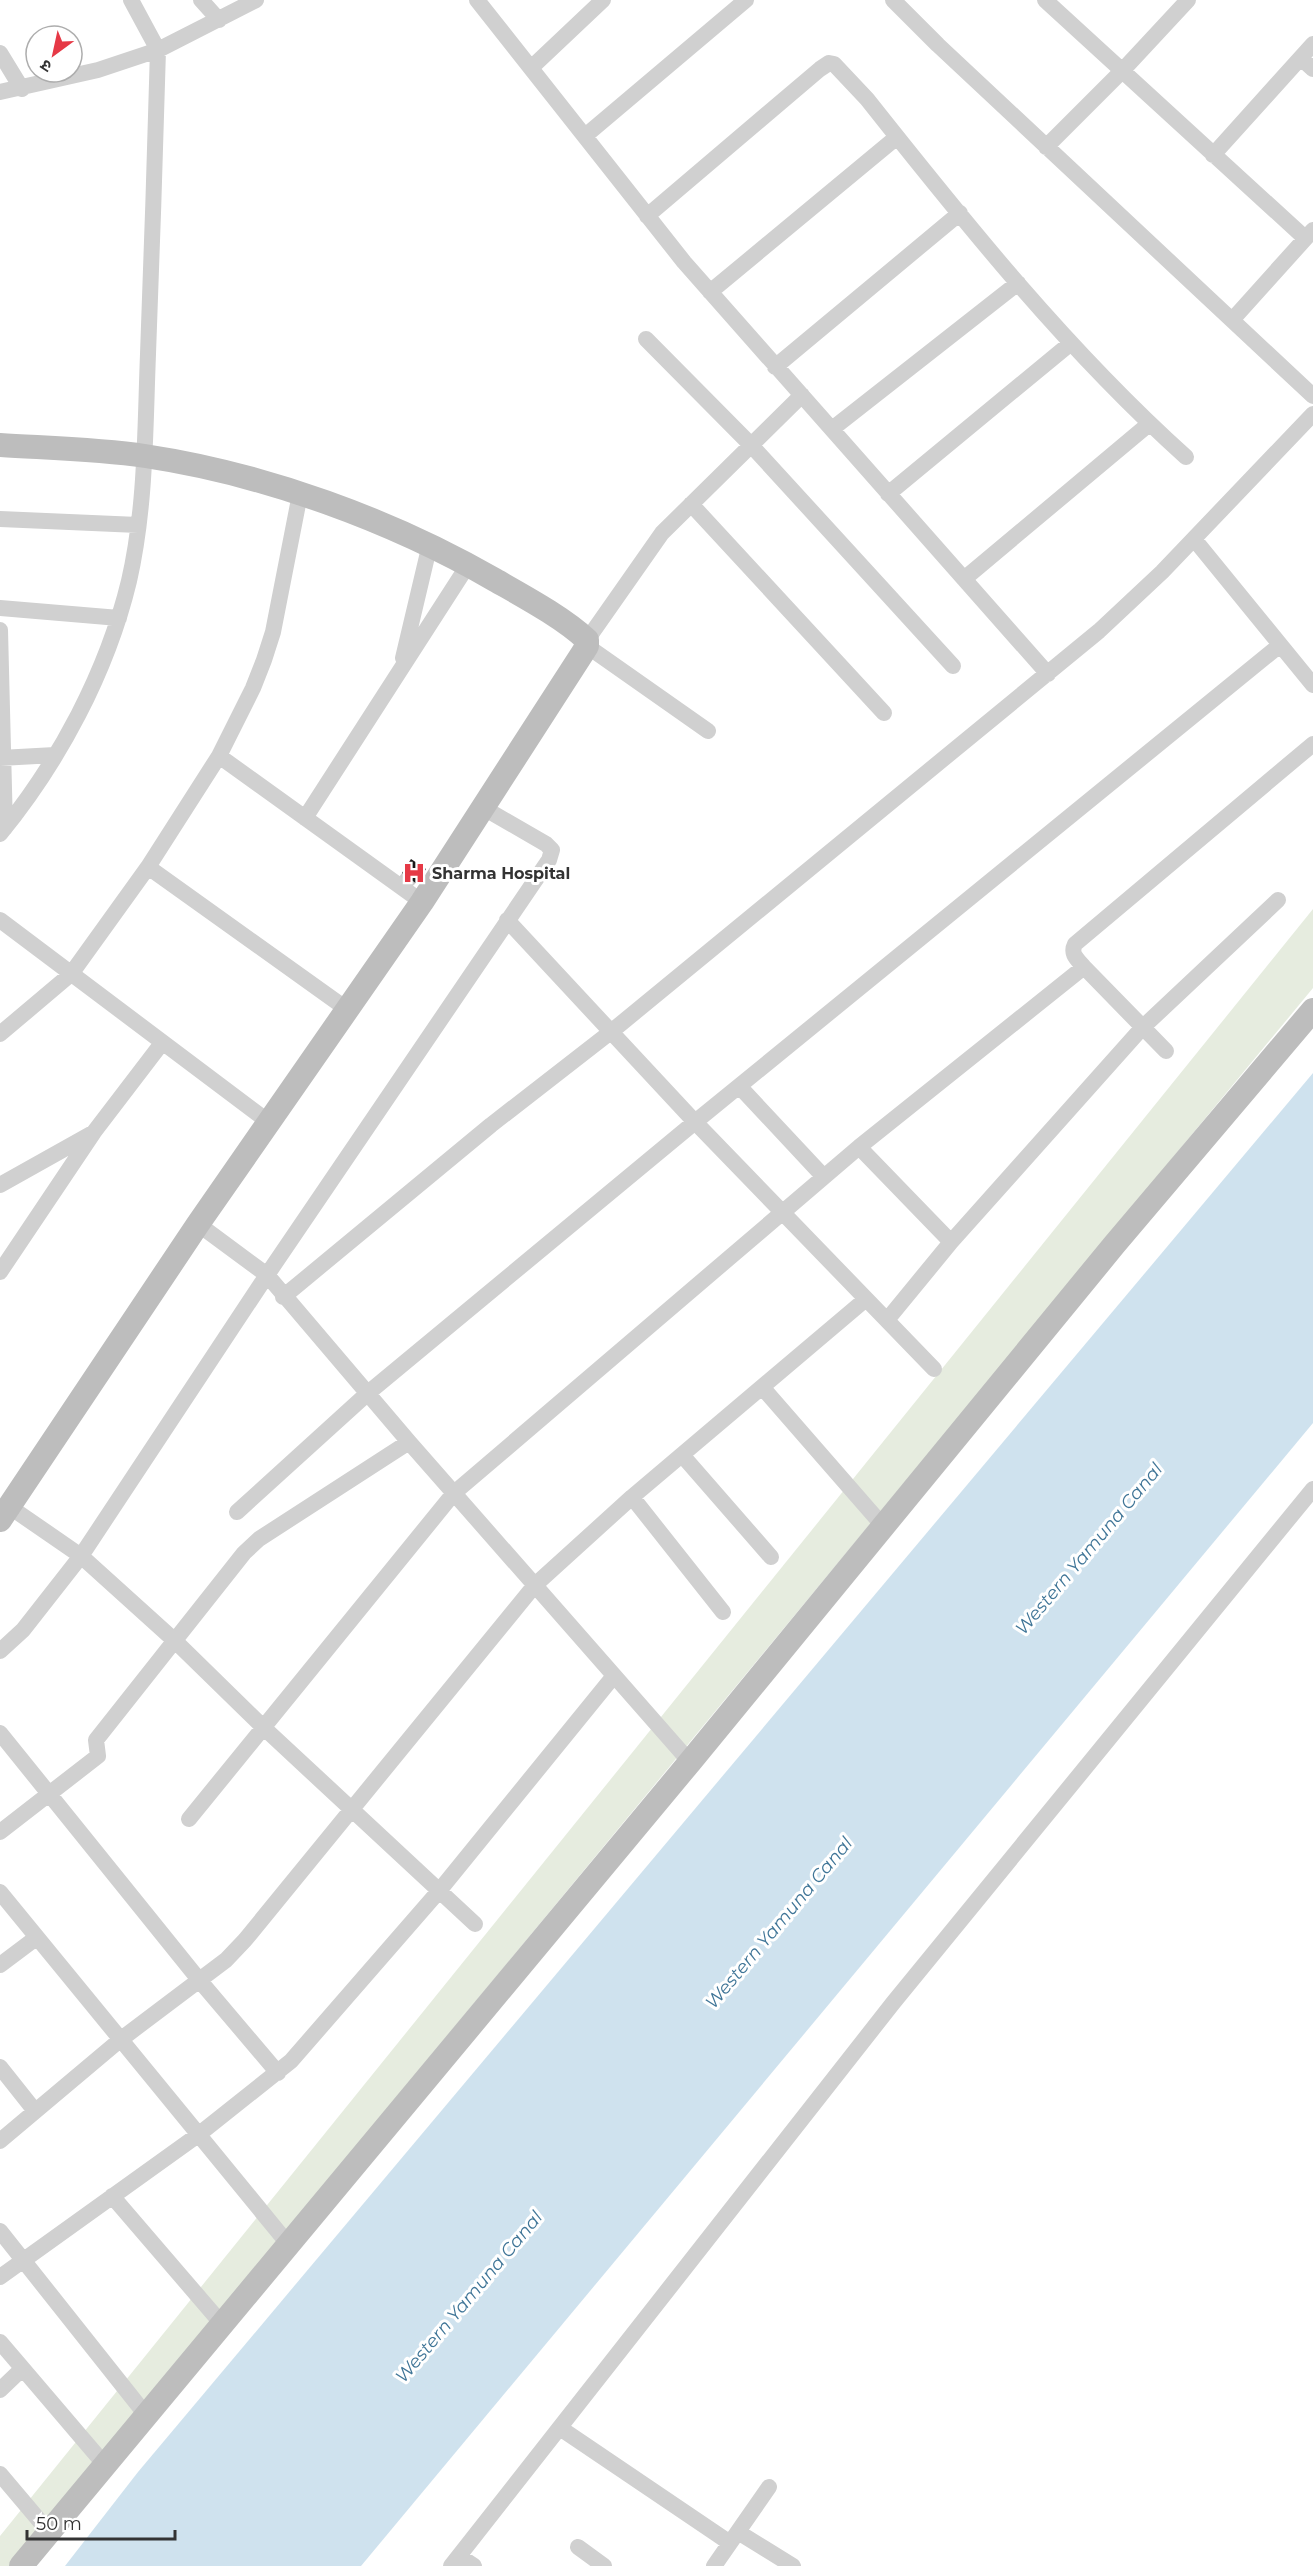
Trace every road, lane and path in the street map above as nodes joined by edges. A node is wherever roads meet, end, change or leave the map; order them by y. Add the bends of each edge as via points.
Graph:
1 (131, 0) edge
2 (201, 0) edge
3 (256, 0) edge
4 (477, 0) edge
5 (746, 0) edge
6 (893, 0) edge
7 (1045, 0) edge
8 (1188, 0) edge
9 (599, 1) edge
10 (219, 20) junction
11 (1313, 44) edge
12 (159, 50) junction
13 (0, 53) edge
14 (1307, 63) edge
15 (531, 68) junction
16 (1122, 71) junction
17 (22, 89) junction
18 (0, 93) edge
19 (585, 136) junction
20 (897, 137) junction
21 (1046, 147) junction
22 (1213, 156) junction
23 (960, 213) junction
24 (647, 216) junction
25 (1309, 234) edge
26 (1018, 283) junction
27 (710, 292) junction
28 (1233, 319) junction
29 (646, 339) dead end
30 (1071, 343) junction
31 (775, 367) junction
32 (802, 395) junction
33 (1313, 396) edge
34 (1313, 414) edge
35 (1149, 424) junction
36 (832, 429) junction
37 (0, 445) edge
38 (751, 445) junction
39 (145, 456) junction
40 (1186, 457) dead end
41 (300, 494) junction
42 (888, 494) junction
43 (691, 504) junction
44 (0, 519) edge
45 (138, 525) junction
46 (1194, 539) junction
47 (430, 544) junction
48 (468, 565) junction
49 (964, 579) junction
50 (0, 608) edge
51 (118, 618) junction
52 (0, 630) edge
53 (587, 643) junction
54 (1280, 645) junction
55 (954, 666) dead end
56 (400, 671) junction
57 (1048, 674) junction
58 (1, 686) edge
59 (1313, 686) edge
60 (884, 713) dead end
61 (708, 731) dead end
62 (1313, 744) edge
63 (55, 755) junction
64 (219, 756) junction
65 (2, 758) edge
66 (482, 807) junction
67 (305, 818) junction
68 (2, 831) edge
69 (148, 867) junction
70 (1278, 900) dead end
71 (422, 902) junction
72 (0, 920) edge
73 (507, 920) junction
74 (1084, 967) junction
75 (71, 974) junction
76 (348, 1010) junction
77 (1313, 1010) edge
78 (1142, 1028) junction
79 (612, 1031) junction
80 (0, 1034) edge
81 (162, 1043) junction
82 (1166, 1051) dead end
83 (739, 1086) junction
84 (695, 1122) junction
85 (270, 1123) junction
86 (94, 1132) junction
87 (859, 1147) junction
88 (824, 1177) junction
89 (0, 1185) edge
90 (782, 1211) junction
91 (198, 1224) junction
92 (951, 1242) junction
93 (0, 1272) edge
94 (267, 1275) junction
95 (283, 1297) junction
96 (866, 1299) junction
97 (887, 1320) junction
98 (933, 1369) dead end
99 (762, 1387) junction
100 (368, 1393) junction
101 (409, 1442) junction
102 (682, 1455) junction
103 (1313, 1489) edge
104 (454, 1492) junction
105 (632, 1497) junction
106 (237, 1512) dead end
107 (5, 1514) edge
108 (884, 1527) junction
109 (81, 1556) junction
110 (771, 1557) dead end
111 (535, 1585) junction
112 (723, 1612) dead end
113 (174, 1640) junction
114 (0, 1651) edge
115 (614, 1677) junction
116 (263, 1727) junction
117 (0, 1733) edge
118 (690, 1762) junction
119 (50, 1794) junction
120 (352, 1809) junction
121 (189, 1819) dead end
122 (0, 1832) edge
123 (439, 1891) junction
124 (0, 1892) edge
125 (475, 1924) dead end
126 (36, 1938) junction
127 (0, 1965) edge
128 (200, 1981) junction
129 (120, 2040) junction
130 (0, 2067) edge
131 (278, 2073) junction
132 (35, 2111) junction
133 (198, 2135) junction
134 (0, 2141) edge
135 (112, 2196) junction
136 (0, 2231) edge
137 (289, 2245) junction
138 (23, 2261) junction
139 (0, 2277) edge
140 (222, 2324) junction
141 (0, 2342) edge
142 (22, 2369) junction
143 (0, 2390) edge
144 (146, 2415) junction
145 (560, 2428) junction
146 (105, 2465) junction
147 (0, 2474) edge
148 (769, 2487) dead end
149 (49, 2532) junction
150 (734, 2537) junction
151 (578, 2547) dead end
152 (455, 2561) edge
153 (21, 2566) edge
154 (474, 2566) edge
155 (604, 2566) edge
156 (714, 2566) edge
157 (793, 2566) edge

1 - 12 street
2 - 10 street
3 - 10 street
4 - 15 street
5 - 19 street
6 - 21 street
7 - 16 street
8 - 16 street
9 - 15 street
10 - 12 street
11 - 14 street
12 - 17 street
12 - 39 street
13 - 17 street
14 - 22 street
15 - 19 street
16 - 21 street
16 - 22 street
17 - 18 street
19 - 24 street
20 - 23 street
20 - 24 street via 842,70 829,63
20 - 27 street
21 - 28 street
22 - 25 street
23 - 26 street
23 - 31 street
24 - 27 street
25 - 28 street
26 - 30 street
26 - 36 street
27 - 31 street
28 - 33 street
29 - 38 street
30 - 35 street
30 - 42 street
31 - 32 street
32 - 36 street
32 - 38 street
34 - 46 street
35 - 40 street
35 - 49 street
36 - 42 street
37 - 39 street
38 - 43 street
38 - 55 street
39 - 41 street via 230,473
39 - 45 street
41 - 47 street
41 - 64 street via 273,632 253,688
42 - 49 street
43 - 53 street via 662,533
43 - 60 street
44 - 45 street
45 - 51 street
46 - 54 street
46 - 57 street via 1118,614
47 - 48 street
47 - 56 street
48 - 53 street via 522,596
48 - 56 street
49 - 57 street
50 - 51 street
51 - 63 street via 94,683
52 - 58 street
53 - 61 street
53 - 66 street
54 - 59 street
54 - 83 street
56 - 67 street
57 - 79 street
58 - 65 street
62 - 74 street via 1075,944 1073,954
63 - 65 street
63 - 68 street
64 - 67 street
64 - 69 street
65 - 68 street
66 - 71 street
66 - 73 street via 552,850
67 - 71 street
69 - 75 street
69 - 76 street
70 - 78 street
71 - 76 street
72 - 75 street
73 - 79 street
73 - 94 street
74 - 78 street
74 - 87 street
75 - 80 street
75 - 81 street
76 - 85 street
77 - 108 street via 1114,1245
78 - 82 street
78 - 92 street
79 - 84 street
79 - 95 street
81 - 85 street
81 - 86 street
83 - 84 street
83 - 88 street
84 - 90 street
84 - 100 street
85 - 91 street
86 - 89 street
86 - 93 street
87 - 88 street
87 - 92 street
88 - 90 street
90 - 96 street
90 - 104 street
91 - 94 street
91 - 107 street
92 - 97 street
94 - 95 street
94 - 109 street
95 - 100 street
96 - 97 street
96 - 99 street
97 - 98 street
99 - 102 street
99 - 108 street
100 - 101 street
100 - 106 street
101 - 104 street
101 - 113 street via 259,1539 234,1564
102 - 105 street
102 - 110 street
103 - 145 street via 893,2003
104 - 111 street
104 - 116 street
105 - 111 street
105 - 112 street
107 - 109 street
108 - 118 street
109 - 113 street
109 - 114 street via 39,1611
111 - 115 street
111 - 120 street
113 - 116 street
113 - 119 street via 96,1740 98,1756
115 - 118 street
115 - 123 street
116 - 120 street
116 - 121 street
117 - 119 street
118 - 137 street
119 - 122 street
119 - 128 street
120 - 123 street
120 - 128 street via 245,1940
123 - 125 street
123 - 131 street
124 - 126 street
126 - 127 street
126 - 129 street
128 - 129 street
128 - 131 street
129 - 132 street
129 - 133 street
130 - 132 street
131 - 133 street
132 - 134 street
133 - 135 street
133 - 137 street
135 - 138 street
135 - 140 street
136 - 138 street
137 - 140 street
138 - 139 street
138 - 144 street
140 - 144 street
141 - 142 street
142 - 143 street
142 - 146 street
144 - 146 street
145 - 150 street
145 - 152 street
146 - 149 street
147 - 149 street
148 - 150 street
149 - 153 street
150 - 156 street
150 - 157 street
151 - 155 street
152 - 154 street

